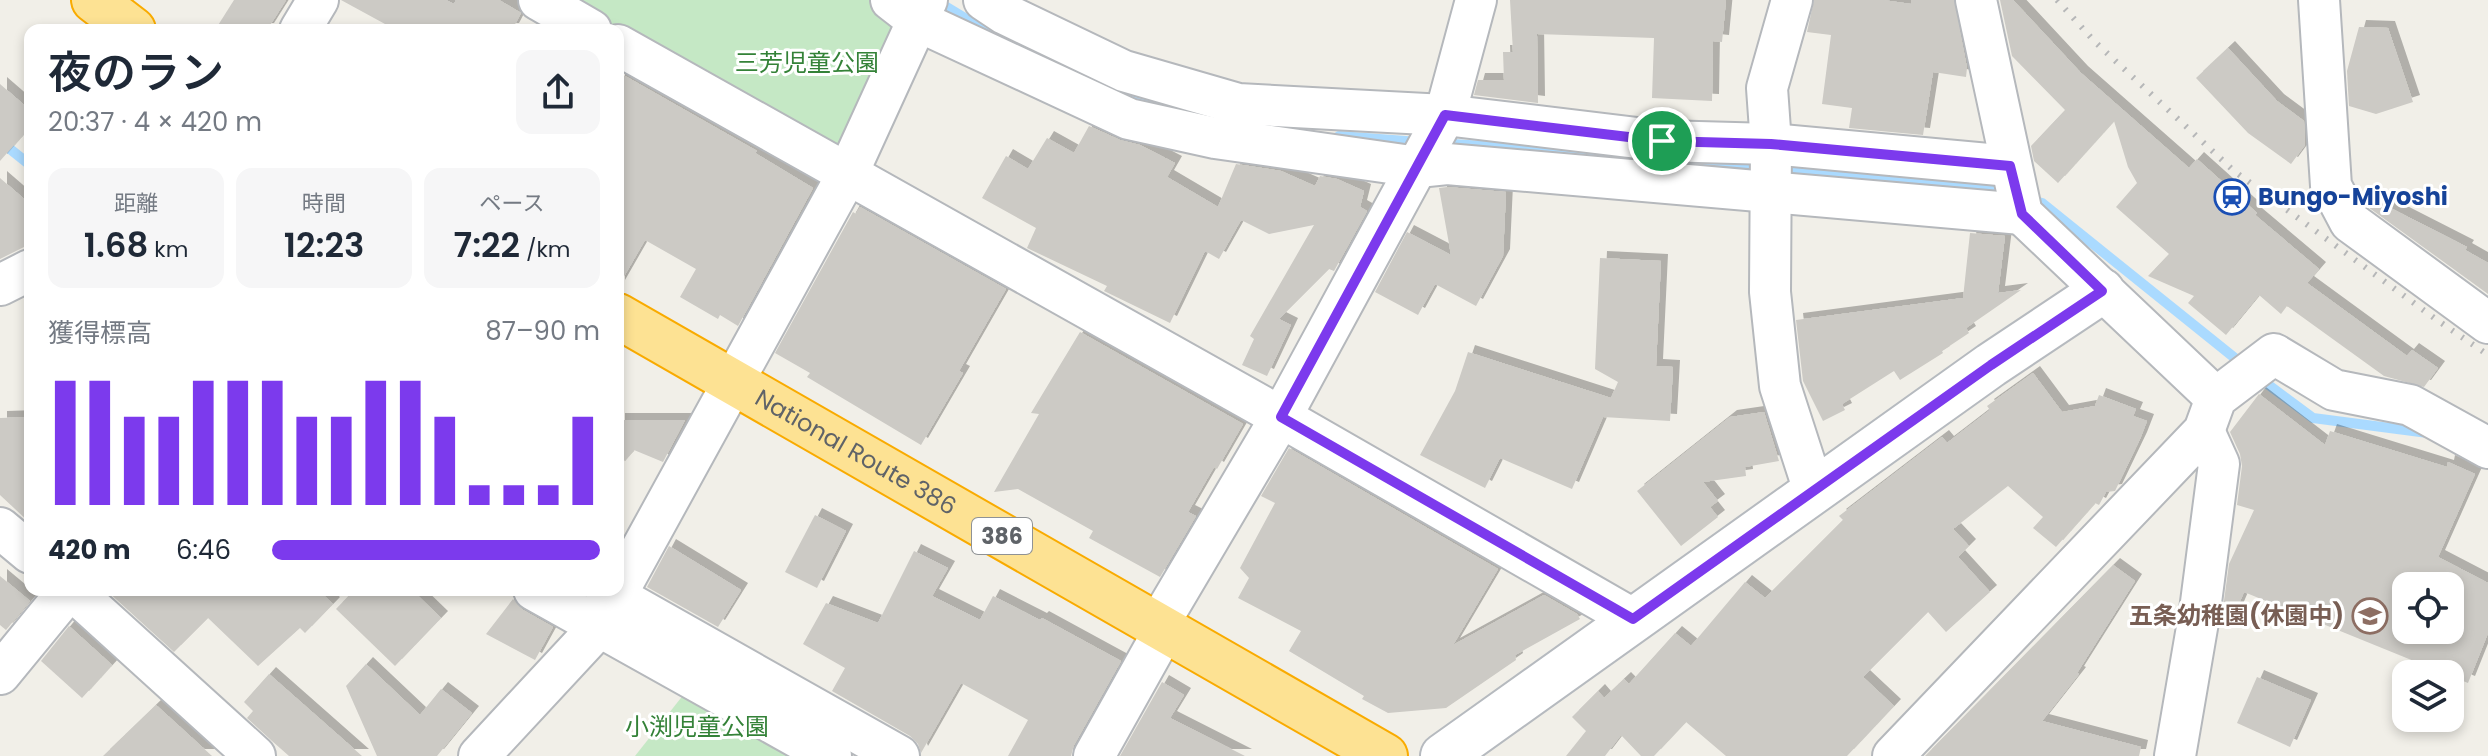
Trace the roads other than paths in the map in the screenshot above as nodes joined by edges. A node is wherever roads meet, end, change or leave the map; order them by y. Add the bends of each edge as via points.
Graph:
1 (94, 0) edge
2 (318, 0) edge
3 (539, 0) edge
4 (984, 0) edge
5 (1476, 0) edge
6 (1792, 0) edge
7 (1976, 0) edge
8 (2319, 0) edge
9 (912, 7) edge
10 (125, 24) edge
11 (304, 24) edge
12 (581, 24) edge
13 (624, 48) edge
14 (1445, 115) junction
15 (1771, 144) junction
16 (2010, 166) junction
17 (1418, 167) junction
18 (847, 175) junction
19 (1771, 191) junction
20 (2022, 214) junction
21 (24, 273) edge
22 (0, 285) edge
23 (2102, 291) junction
24 (624, 319) edge
25 (2488, 323) edge
26 (734, 382) junction
27 (2210, 414) junction
28 (1281, 417) junction
29 (2488, 448) edge
30 (1814, 491) junction
31 (0, 528) edge
32 (24, 548) edge
33 (624, 574) edge
34 (65, 596) edge
35 (77, 596) edge
36 (563, 596) edge
37 (606, 605) edge
38 (1633, 619) junction
39 (1161, 627) junction
40 (0, 674) edge
41 (255, 756) edge
42 (479, 756) edge
43 (831, 756) edge
44 (899, 756) edge
45 (1094, 756) edge
46 (1385, 756) edge
47 (1443, 756) edge
48 (1893, 756) edge
49 (2175, 756) edge

1 - 10 highway
2 - 11 street
3 - 12 street
4 - 14 street via 1124,71 1238,104
5 - 14 street
6 - 15 street via 1767,88
7 - 16 street
8 - 25 street via 2331,186 2337,198 2350,222
9 - 17 street via 1129,119 1215,138
9 - 18 street
13 - 18 street
14 - 15 street via 1662,141
14 - 17 street
15 - 16 street
15 - 19 street
16 - 20 street
17 - 19 street via 1447,164
17 - 28 street
18 - 26 street
18 - 28 street
19 - 20 street
19 - 30 street via 1770,292 1780,386
20 - 23 street
21 - 22 street
23 - 27 street
23 - 30 main road
24 - 26 highway, National Route 386 / 386
26 - 33 street
26 - 39 highway, National Route 386 / 386
27 - 29 street via 2274,354 2334,390 2410,405
27 - 48 street
27 - 49 street via 2219,464
28 - 38 street
28 - 39 street
30 - 38 main road
31 - 32 street
34 - 40 street
35 - 41 street
36 - 37 street
37 - 42 street
37 - 43 street
37 - 44 street
38 - 47 main road
39 - 45 street
39 - 46 highway, National Route 386 / 386

